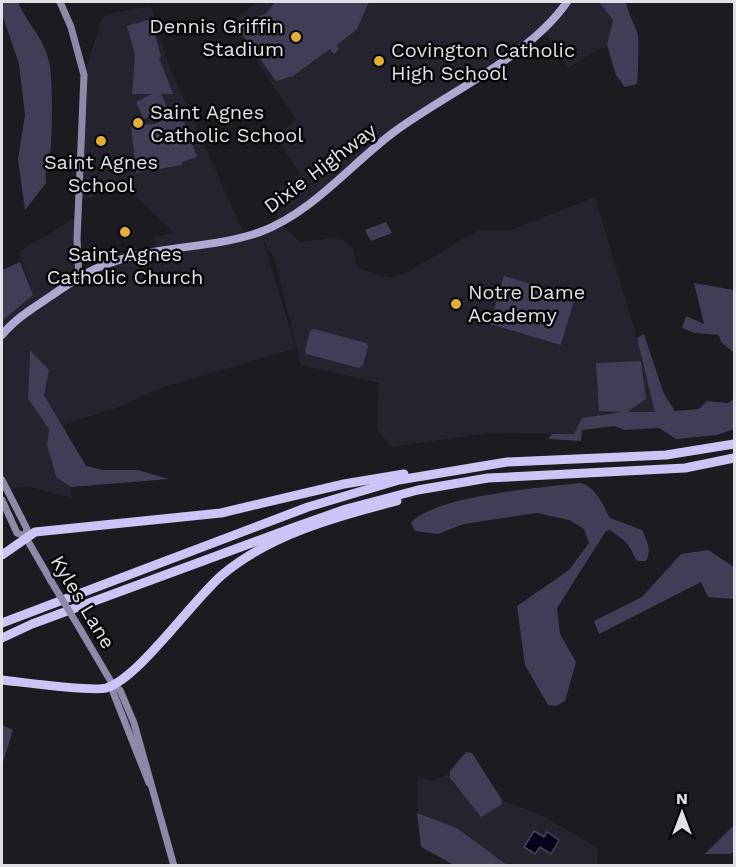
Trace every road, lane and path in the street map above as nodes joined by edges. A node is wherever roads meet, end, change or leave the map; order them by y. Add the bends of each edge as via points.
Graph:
1 (60, 2) edge
2 (567, 2) edge
3 (79, 278) junction
4 (2, 335) edge
5 (735, 444) edge
6 (735, 458) edge
7 (431, 473) junction
8 (2, 480) edge
9 (472, 480) junction
10 (2, 500) edge
11 (26, 536) junction
12 (2, 555) edge
13 (2, 623) edge
14 (2, 638) edge
15 (2, 680) edge
16 (113, 685) junction
17 (174, 866) edge

1 - 3 main road via 84,75
2 - 3 main road, Dixie Highway via 528,43 393,133 280,222 240,238 122,259
3 - 4 main road, Dixie Highway via 23,315
5 - 7 highway via 682,453 530,460
6 - 9 highway via 685,468
7 - 11 highway via 388,475 221,513
7 - 13 highway via 308,507
8 - 11 main road, Kyles Lane via 27,529
9 - 14 highway via 336,512
9 - 16 highway via 330,522 269,545 207,589 124,681
10 - 11 main road, Kyles Lane via 17,533
11 - 12 highway
11 - 16 main road, Kyles Lane, bridge
15 - 16 highway via 104,689
16 - 17 main road, Kyles Lane via 150,785

